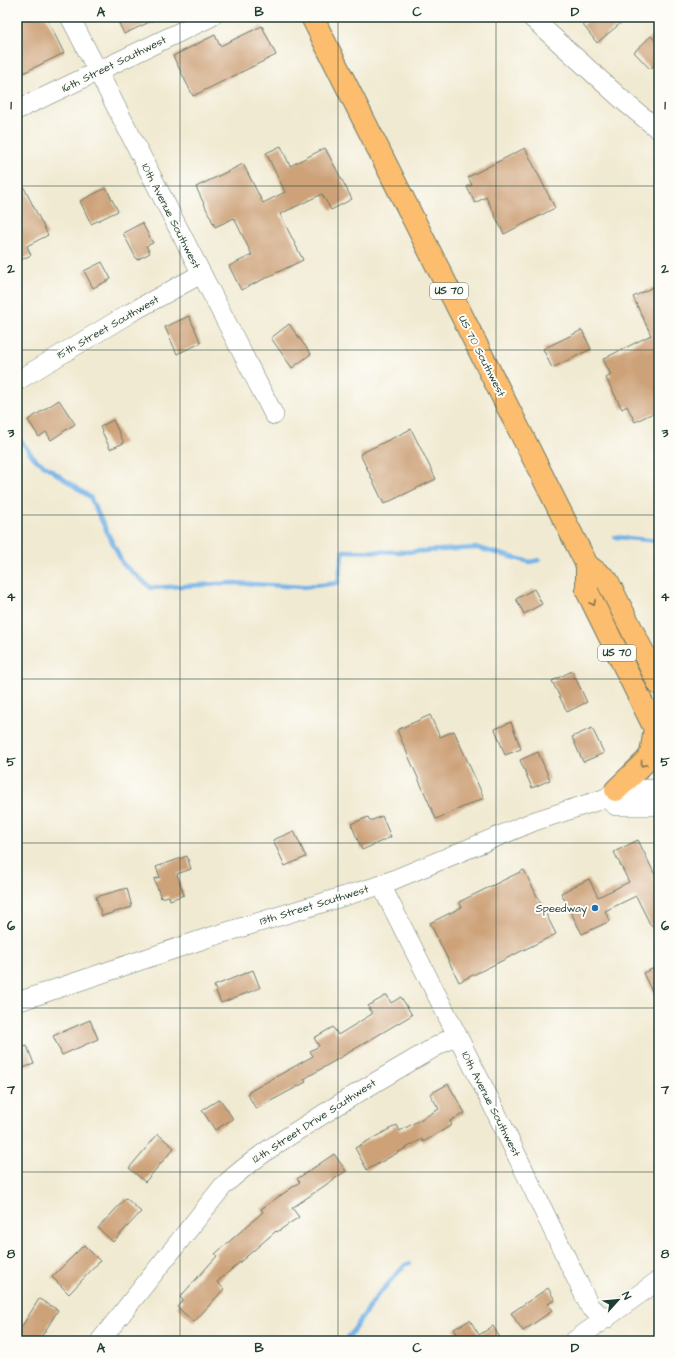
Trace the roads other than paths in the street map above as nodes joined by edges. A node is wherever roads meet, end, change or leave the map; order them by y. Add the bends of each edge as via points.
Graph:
1 (70, 17) edge
2 (211, 17) edge
3 (312, 17) edge
4 (531, 17) edge
5 (98, 72) junction
6 (17, 110) edge
7 (659, 130) edge
8 (201, 274) junction
9 (17, 381) edge
10 (274, 415) dead end
11 (587, 565) junction
12 (659, 684) edge
13 (657, 733) edge
14 (659, 789) edge
15 (611, 794) junction
16 (659, 806) edge
17 (381, 885) junction
18 (17, 1002) edge
19 (456, 1035) junction
20 (659, 1280) edge
21 (606, 1319) junction
22 (100, 1341) edge
23 (574, 1341) edge

1 - 5 street, 10th Avenue Southwest
2 - 5 street, 16th Street Southwest
3 - 11 main road, US 70 Southwest / US 70
4 - 7 street
5 - 6 street, 16th Street Southwest
5 - 8 street, 10th Avenue Southwest
8 - 9 street, 15th Street Southwest
8 - 10 street, 10th Avenue Southwest
11 - 12 main road, US 70 Southwest / US 70 via 607,580
11 -> 13 main road, US 70 Southwest / US 70 via 587,591
13 -> 15 main road via 646,761
14 - 15 street, 13th Street Southwest
15 - 16 street via 616,806
15 - 17 street, 13th Street Southwest via 535,820
17 - 18 street, 13th Street Southwest via 207,938
17 - 19 street, 10th Avenue Southwest
19 - 21 street, 10th Avenue Southwest via 590,1307
19 - 22 street, 12th Street Drive Southwest via 355,1094 242,1168 223,1186
20 - 21 street
21 - 23 street

